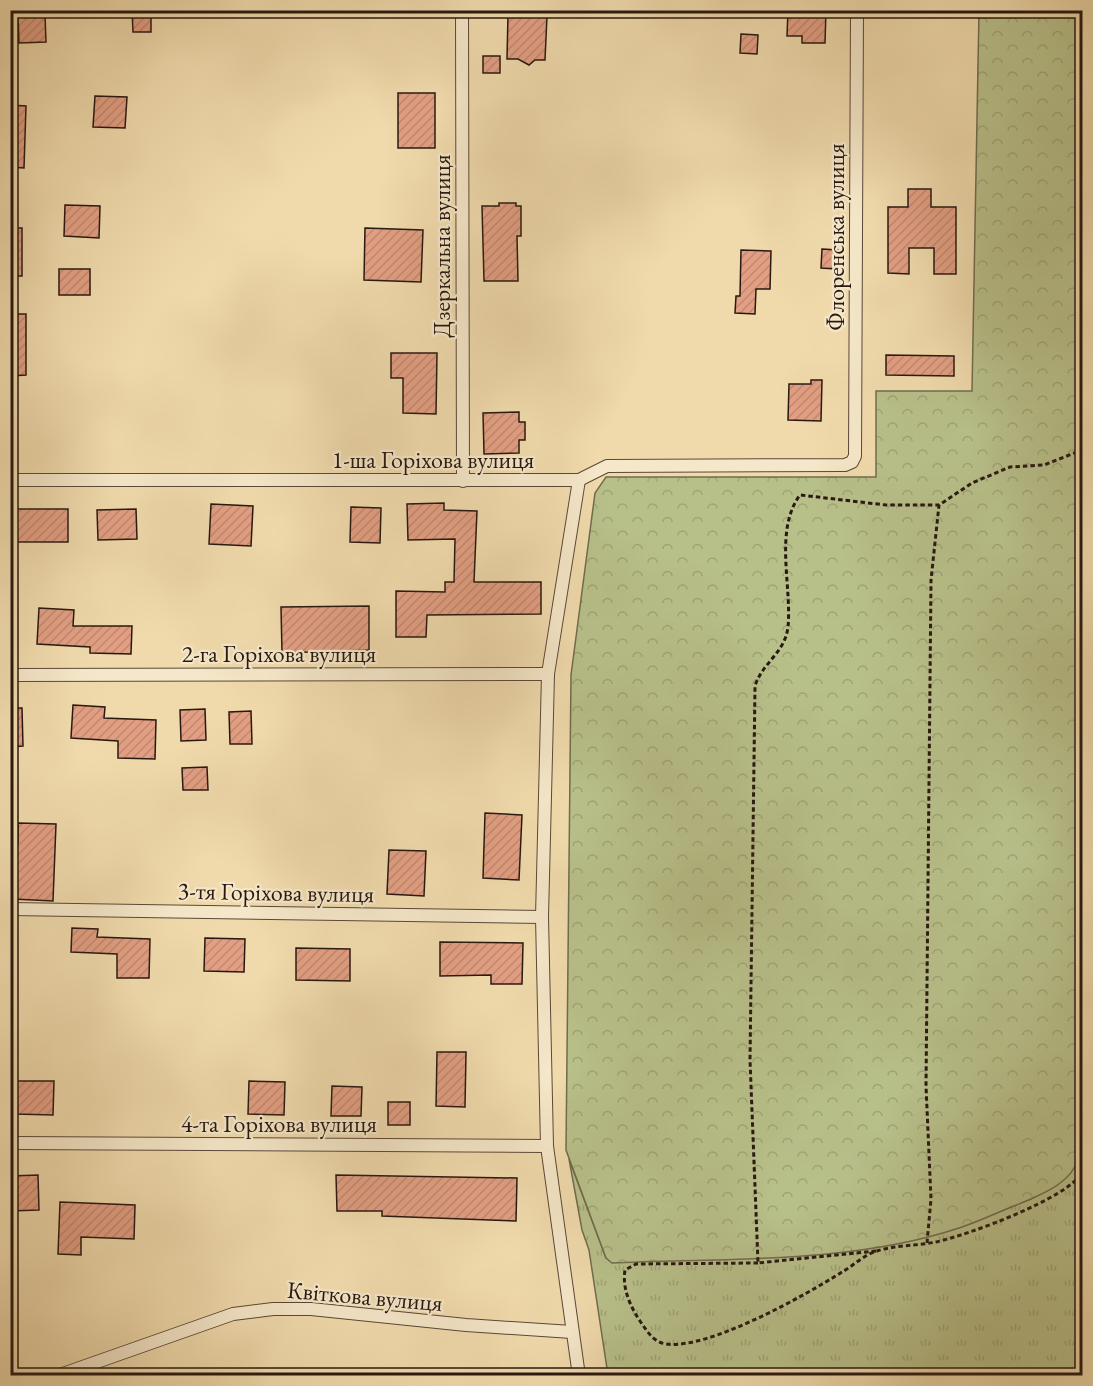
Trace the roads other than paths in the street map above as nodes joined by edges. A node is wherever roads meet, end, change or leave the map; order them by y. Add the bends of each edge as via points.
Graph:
1 (462, 10) edge
2 (857, 10) edge
3 (852, 462) joint
4 (10, 480) edge
5 (579, 480) junction
6 (463, 481) junction
7 (548, 674) junction
8 (10, 675) edge
9 (10, 909) edge
10 (542, 917) junction
11 (10, 1143) edge
12 (547, 1146) junction
13 (572, 1332) junction
14 (57, 1376) edge
15 (579, 1376) edge

1 - 6 street, Дзеркальна вулиця
2 - 3 street, Флоренська вулиця
3 - 5 street, 1-ша Горіхова вулиця via 607,466
4 - 6 street, 1-ша Горіхова вулиця
5 - 6 street, 1-ша Горіхова вулиця
5 - 7 street
7 - 8 street, 2-га Горіхова вулиця
7 - 10 street
9 - 10 street, 3-тя Горіхова вулиця
10 - 12 street
11 - 12 street, 4-та Горіхова вулиця
12 - 13 street
13 - 14 street, Квіткова вулиця via 273,1309 223,1317
13 - 15 street

